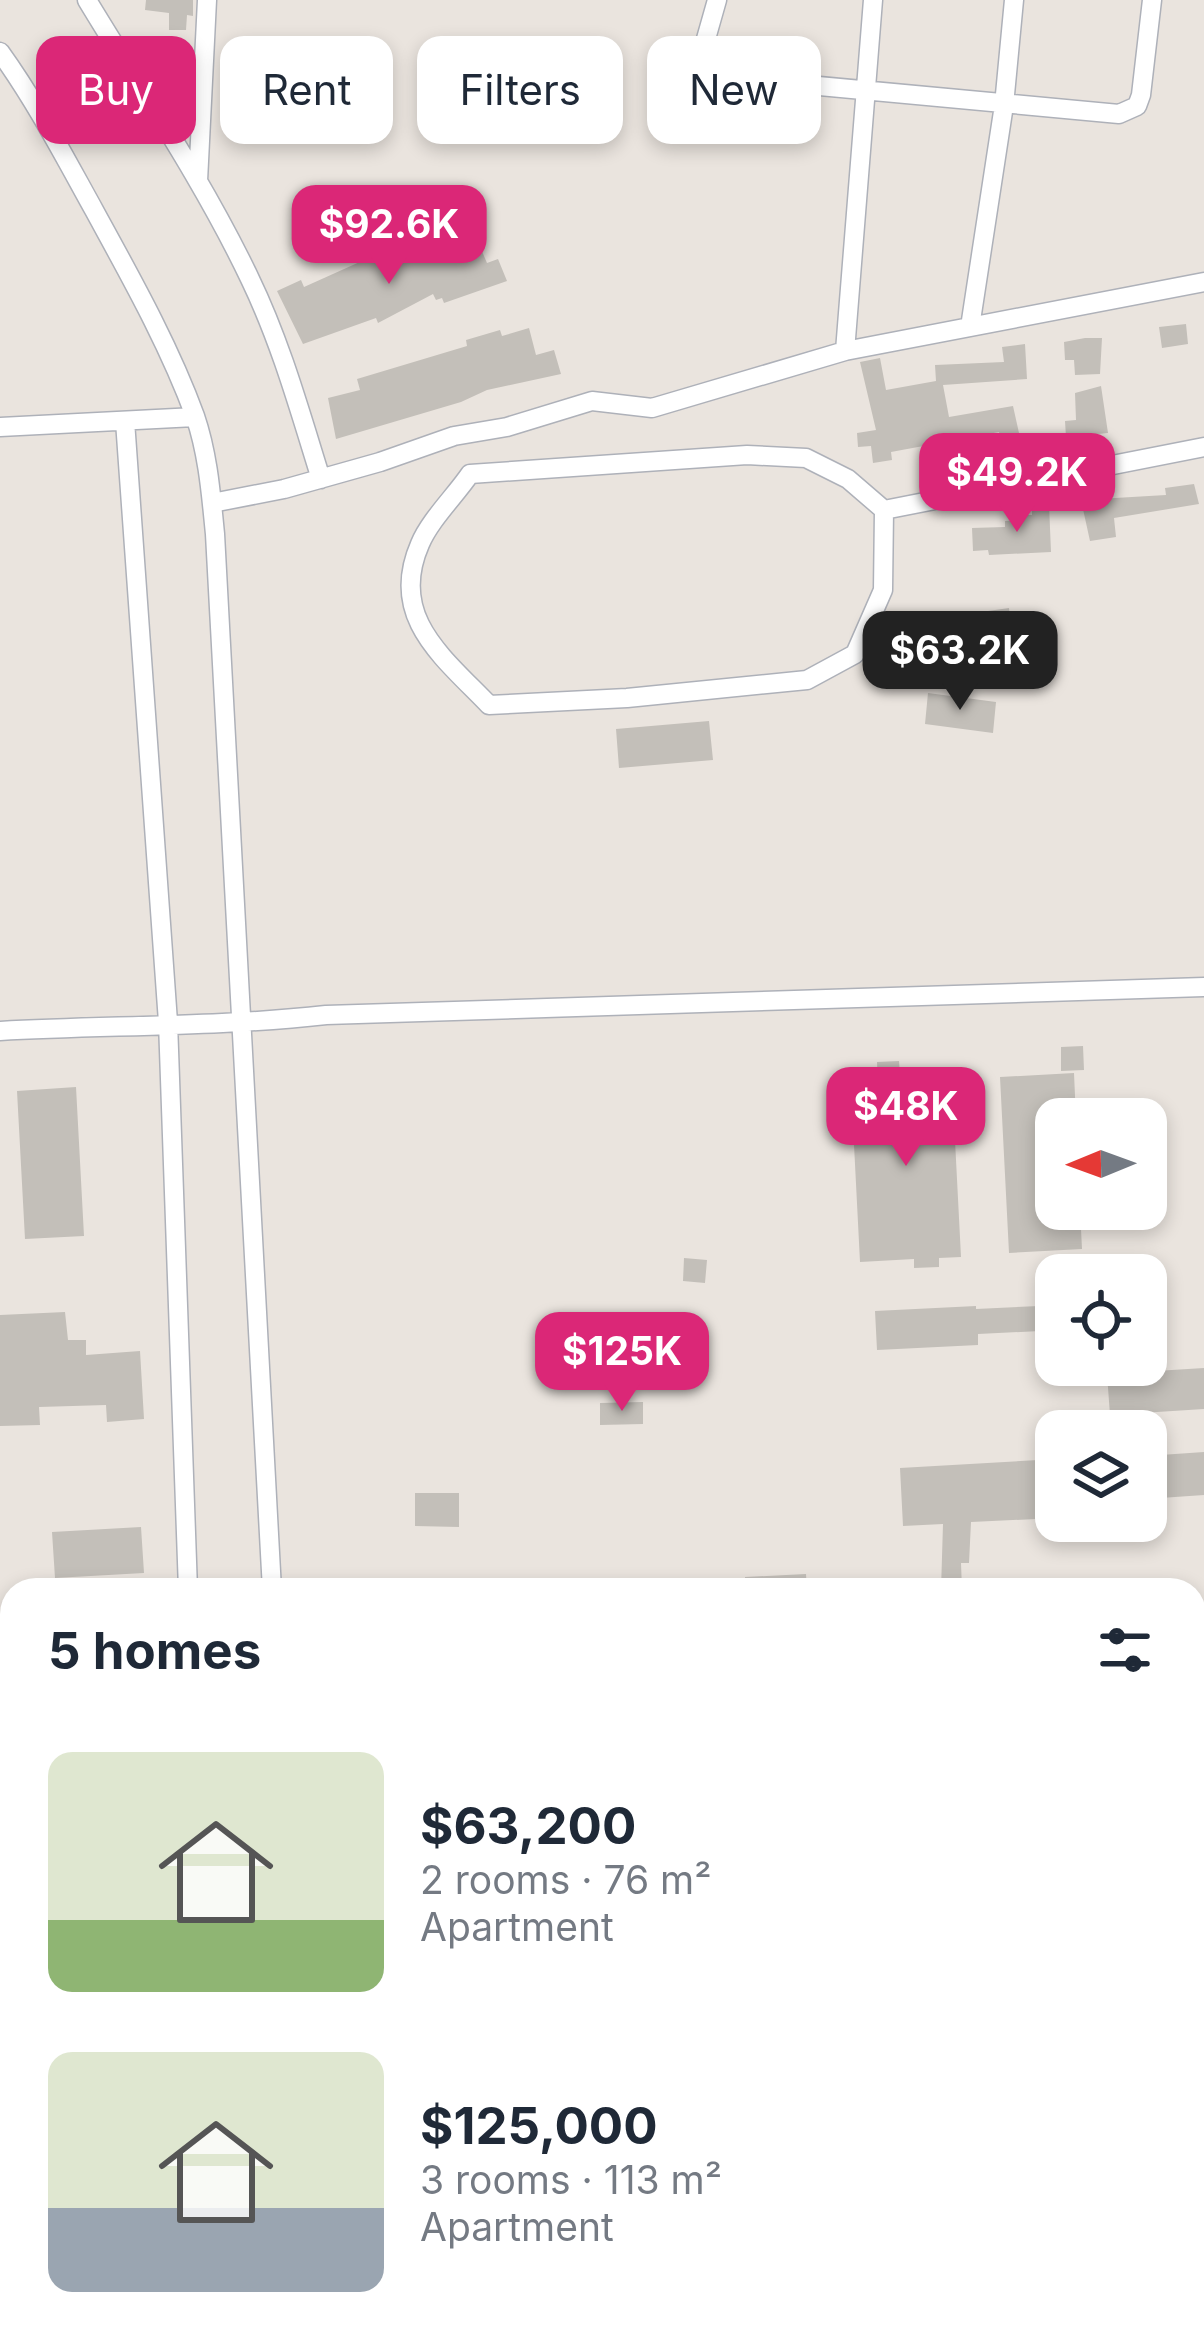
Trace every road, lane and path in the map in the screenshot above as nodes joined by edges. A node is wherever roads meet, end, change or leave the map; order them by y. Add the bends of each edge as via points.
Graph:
1 (87, 0) edge
2 (207, 0) edge
3 (717, 0) edge
4 (873, 0) edge
5 (1014, 0) edge
6 (1152, 0) edge
7 (0, 52) edge
8 (864, 88) junction
9 (1004, 105) junction
10 (198, 183) junction
11 (1204, 282) edge
12 (970, 327) junction
13 (845, 351) junction
14 (195, 417) junction
15 (125, 421) junction
16 (0, 427) edge
17 (1204, 447) edge
18 (321, 479) junction
19 (212, 503) junction
20 (884, 510) junction
21 (1204, 987) edge
22 (168, 1022) junction
23 (241, 1024) junction
24 (0, 1031) edge
25 (188, 1578) edge
26 (271, 1578) edge

1 - 10 street
2 - 10 street
3 - 8 street via 700,60 705,73
4 - 8 street
5 - 9 street
6 - 9 street via 1141,95 1128,113
7 - 14 street via 118,254
8 - 9 street
8 - 13 street
9 - 12 street
10 - 18 street via 251,280
11 - 12 street
12 - 13 street
13 - 18 street via 652,408 592,401
14 - 15 street
14 - 19 street
15 - 16 street
15 - 22 street
17 - 20 street
18 - 19 street
19 - 23 street
20 - 20 street via 883,590 855,654 807,680 489,705 426,640 408,596 420,543 470,474 806,458
21 - 23 street
22 - 23 street
22 - 24 street
22 - 25 street
23 - 26 street

